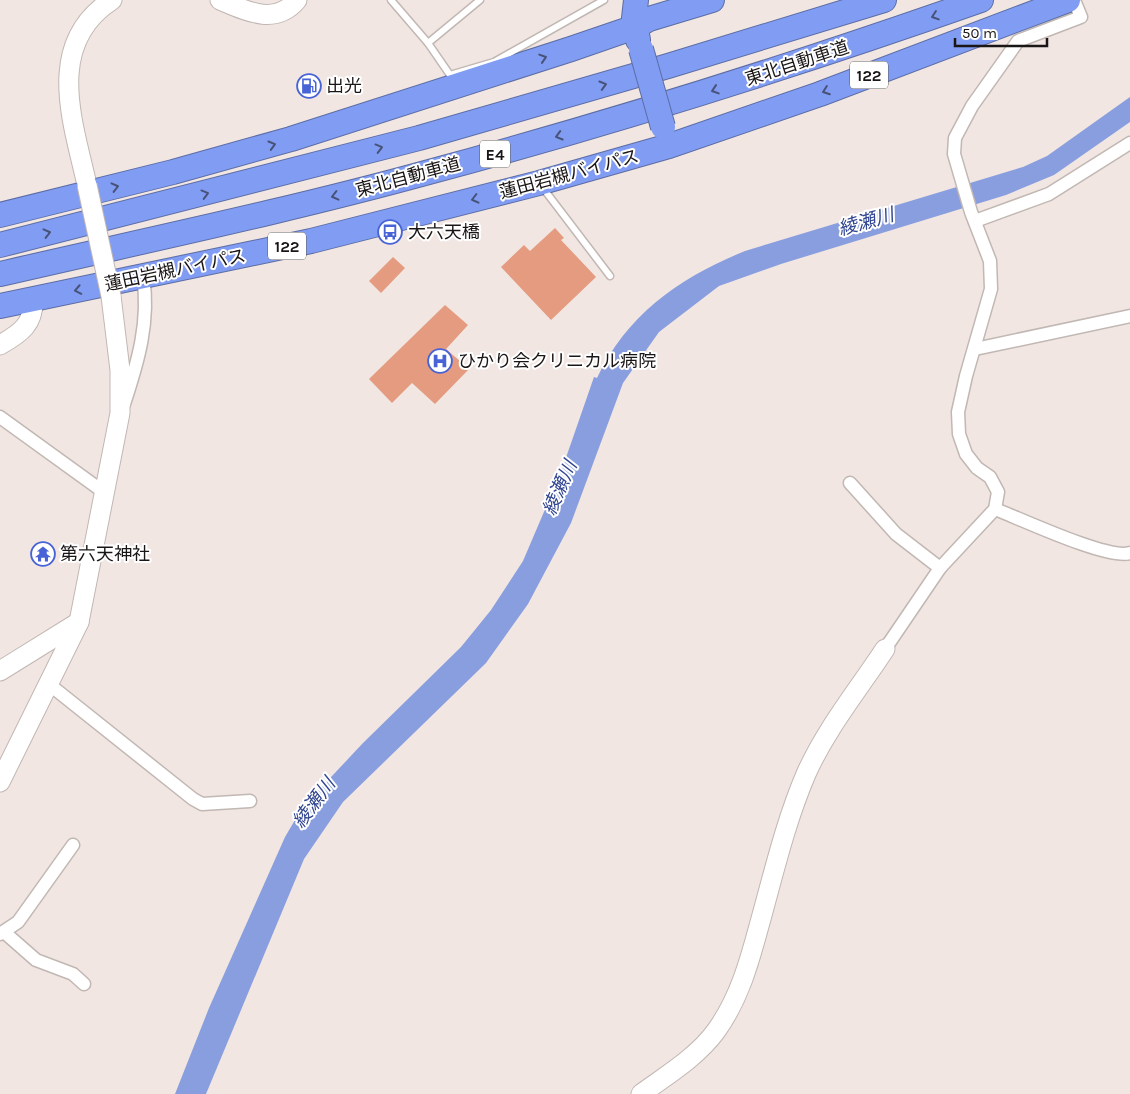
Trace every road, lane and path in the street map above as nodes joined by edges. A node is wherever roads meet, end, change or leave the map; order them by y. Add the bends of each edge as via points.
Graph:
1 (112, 0) edge
2 (220, 0) edge
3 (297, 0) edge
4 (391, 0) edge
5 (480, 0) edge
6 (604, 0) edge
7 (636, 0) edge
8 (712, 0) edge
9 (884, 0) edge
10 (981, 0) edge
11 (1074, 0) edge
12 (1074, 9) edge
13 (638, 38) junction
14 (428, 43) junction
15 (666, 137) junction
16 (1129, 148) edge
17 (539, 183) junction
18 (0, 215) edge
19 (973, 216) junction
20 (0, 245) edge
21 (0, 274) edge
22 (610, 276) dead end
23 (143, 277) junction
24 (33, 299) junction
25 (0, 306) edge
26 (1130, 316) edge
27 (0, 344) edge
28 (975, 349) junction
29 (120, 413) junction
30 (0, 417) edge
31 (850, 483) dead end
32 (105, 493) junction
33 (995, 509) junction
34 (1130, 553) edge
35 (940, 568) junction
36 (79, 622) junction
37 (885, 649) joint
38 (0, 671) edge
39 (50, 685) junction
40 (0, 782) edge
41 (250, 801) dead end
42 (73, 845) dead end
43 (2, 933) edge
44 (84, 984) dead end
45 (641, 1094) edge

1 - 29 street, bridge via 82,29 70,60 67,80 68,99 111,296 120,370
2 - 3 street via 264,15 281,12
4 - 14 lane
5 - 14 lane
6 - 14 lane via 494,62 450,75
7 - 13 highway via 634,18
8 - 13 highway via 649,19
20 -> 9 highway, 東北自動車道 / E4 via 418,138
10 -> 21 highway, 東北自動車道 / E4 via 703,93 530,144 284,209
11 - 12 street
12 -> 15 highway, 蓮田岩槻バイパス / 122 via 820,94
12 - 19 street via 1018,41 972,106 955,138 954,154
13 - 15 highway, bridge
18 -> 13 highway via 272,145
15 - 17 highway, 蓮田岩槻バイパス / 122
16 - 19 street via 1049,194
17 - 22 lane
17 -> 23 highway, 蓮田岩槻バイパス / 122 via 311,241
19 - 28 street via 990,261 991,289
23 -> 24 highway, 蓮田岩槻バイパス / 122
23 - 29 street via 147,299 143,336
24 - 25 highway, 蓮田岩槻バイパス / 122
24 - 27 street via 30,323 23,331
26 - 28 street
28 - 33 street via 958,412 959,434 966,454 990,477 998,492
29 - 32 street
30 - 32 street
31 - 35 street via 896,534
32 - 36 street
33 - 34 street via 1103,551 1123,555
33 - 35 street
35 - 37 street
36 - 38 street
36 - 39 street
37 - 45 street via 831,728 807,773 785,835 741,986 730,1010 694,1056
39 - 40 street
39 - 41 street via 193,800 202,804
42 - 43 street via 18,922
43 - 44 street via 36,960 73,974

